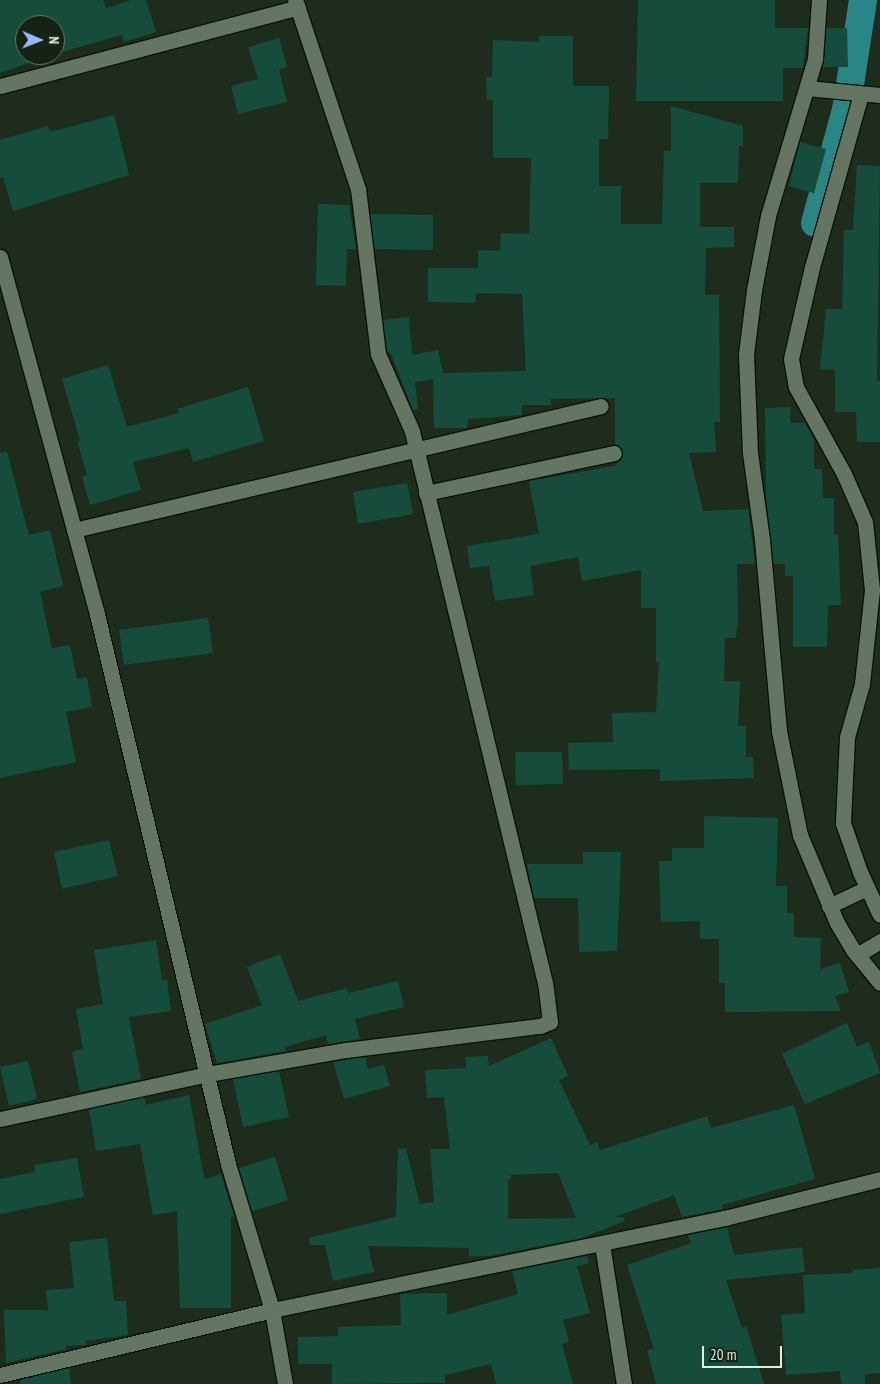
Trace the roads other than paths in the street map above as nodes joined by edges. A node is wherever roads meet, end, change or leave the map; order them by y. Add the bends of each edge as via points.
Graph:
1 (819, 0) edge
2 (297, 3) edge
3 (0, 86) edge
4 (807, 88) junction
5 (858, 93) junction
6 (880, 95) edge
7 (0, 257) edge
8 (601, 406) dead end
9 (416, 449) junction
10 (614, 453) dead end
11 (426, 493) junction
12 (74, 530) junction
13 (863, 889) junction
14 (836, 902) junction
15 (880, 915) edge
16 (875, 943) edge
17 (856, 955) junction
18 (880, 983) edge
19 (208, 1074) junction
20 (0, 1119) edge
21 (880, 1179) edge
22 (602, 1244) junction
23 (272, 1310) junction
24 (0, 1375) edge
25 (285, 1384) edge
26 (624, 1384) edge

1 - 4 street via 815,59
2 - 3 street
2 - 9 street via 358,189 378,354 412,431
4 - 5 street
4 - 14 street via 768,216 746,354 750,454 763,550 779,732 800,835
5 - 6 street
5 - 13 street via 791,359 796,387 844,474 865,522 869,551 872,590 862,684 847,737 843,823
7 - 12 street
8 - 9 street
9 - 11 street
9 - 12 street
10 - 11 street
11 - 19 street via 547,991 550,1022 540,1026 346,1050
12 - 19 street
13 - 14 street
13 - 15 street
14 - 17 street
16 - 17 street
17 - 18 street
19 - 20 street
19 - 23 street via 228,1164
21 - 22 street via 725,1218
22 - 23 street
22 - 26 street
23 - 24 street
23 - 25 street

